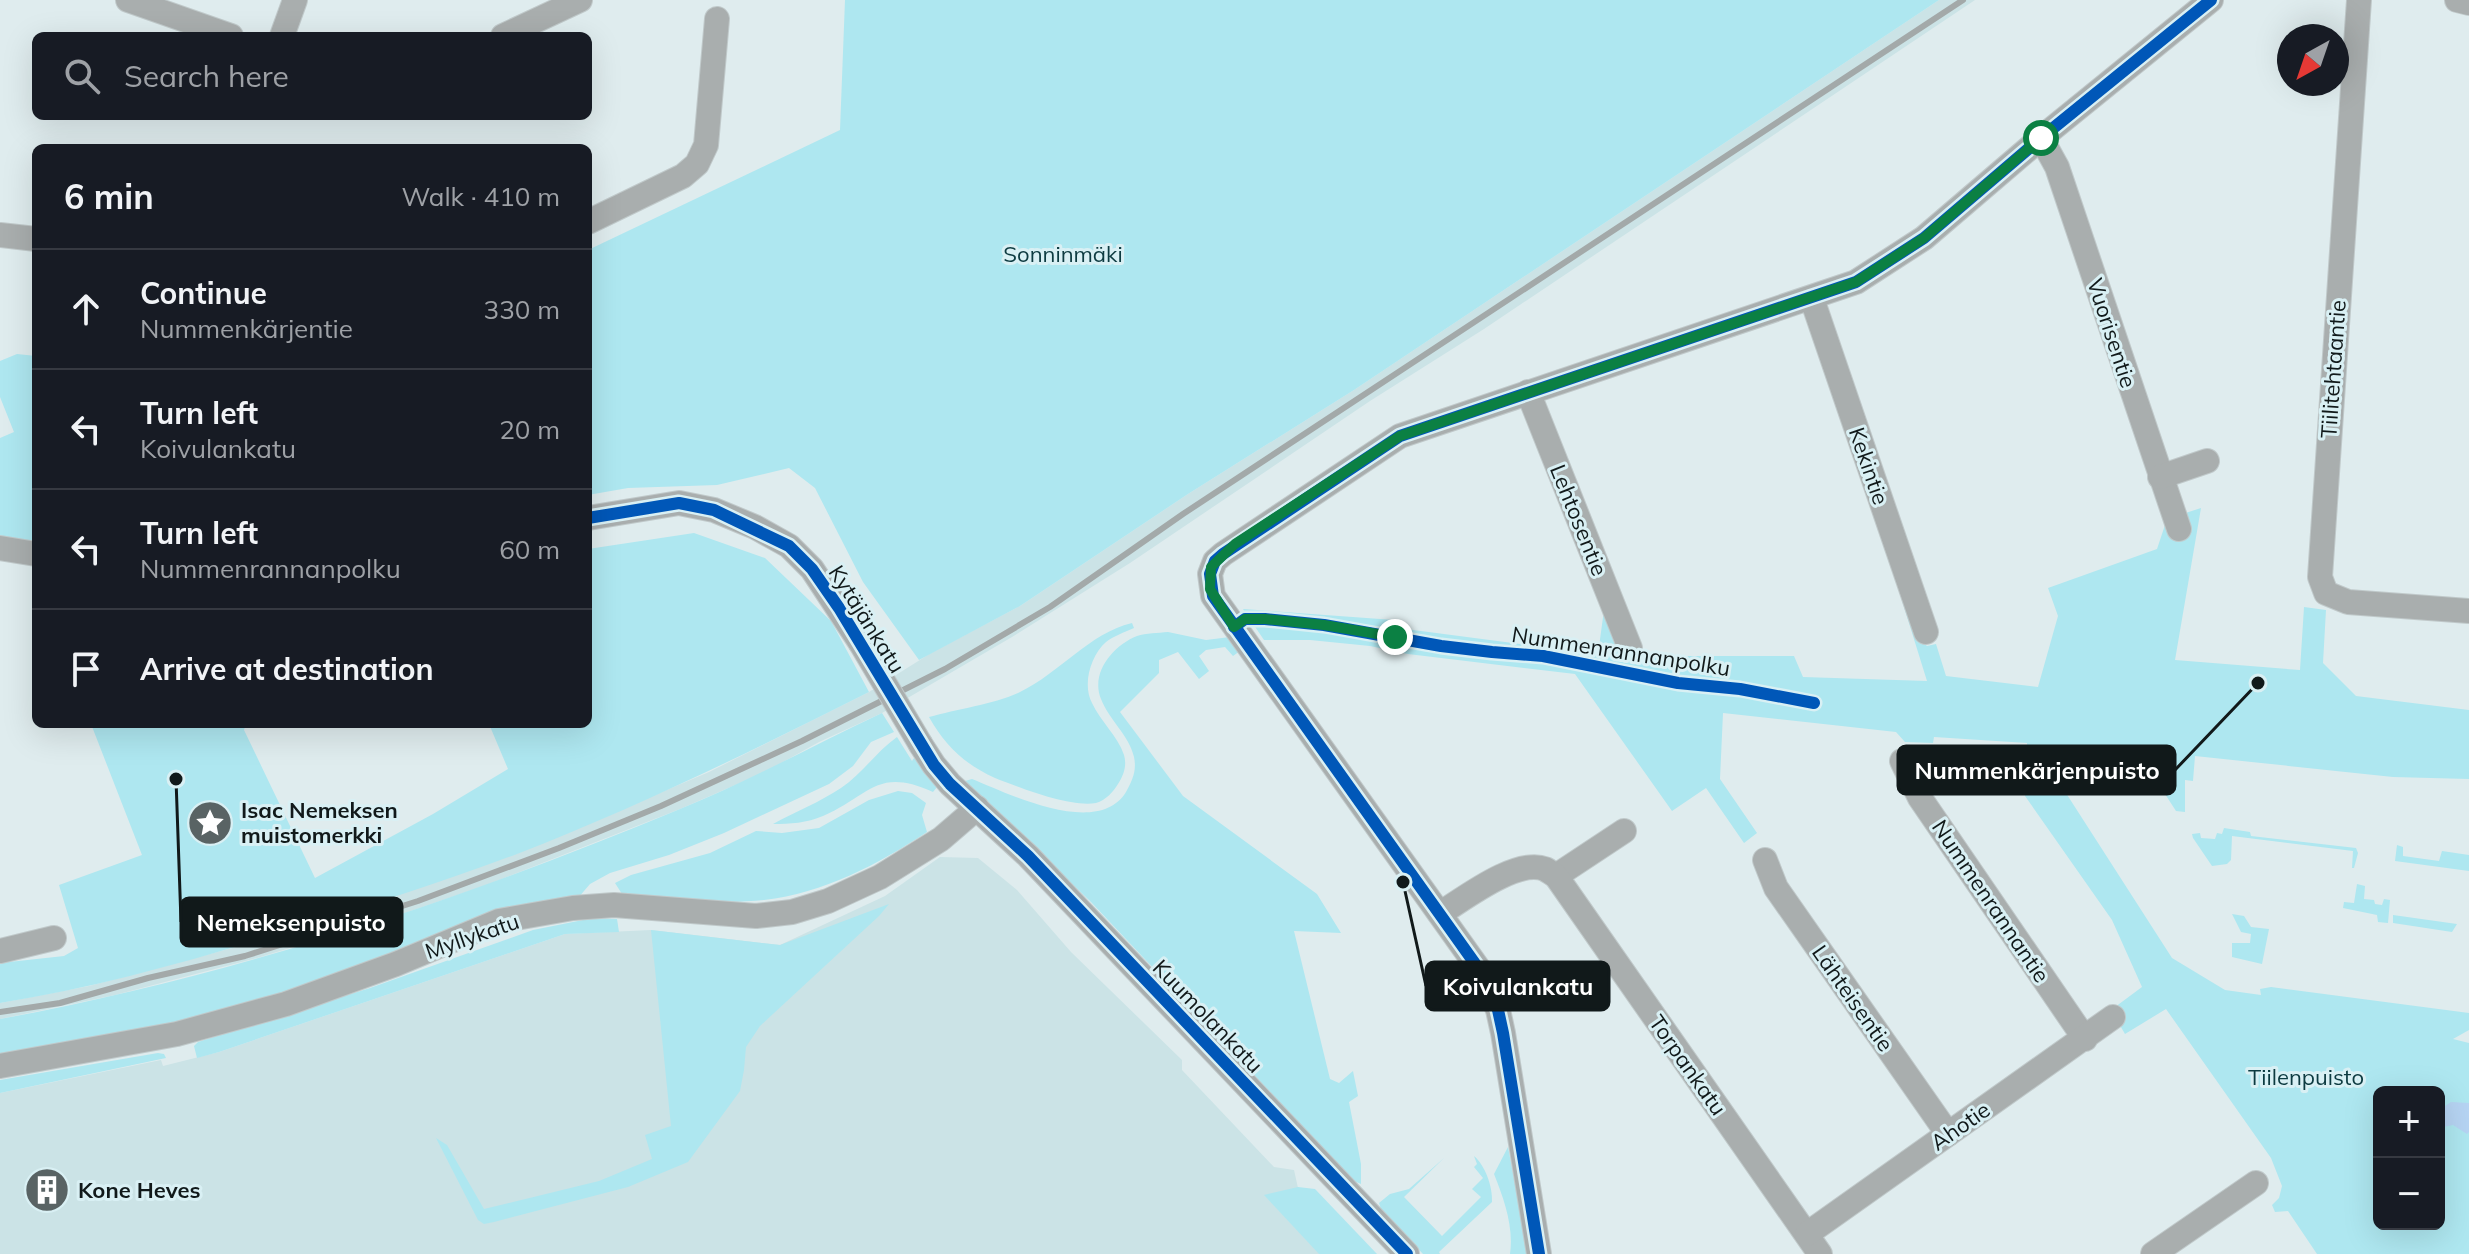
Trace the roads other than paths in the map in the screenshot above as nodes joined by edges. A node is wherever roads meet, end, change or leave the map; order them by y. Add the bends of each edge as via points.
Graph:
1 (128, 0) edge
2 (295, 0) edge
3 (580, 0) edge
4 (2211, 0) edge
5 (2359, 0) edge
6 (2457, 0) edge
7 (2469, 3) edge
8 (717, 19) dead end
9 (220, 32) edge
10 (283, 32) edge
11 (512, 32) edge
12 (2041, 138) junction
13 (592, 220) edge
14 (0, 235) edge
15 (32, 239) edge
16 (1812, 299) junction
17 (1528, 392) junction
18 (2207, 461) dead end
19 (2160, 477) junction
20 (592, 517) edge
21 (2179, 529) dead end
22 (0, 548) edge
23 (32, 553) edge
24 (2469, 611) edge
25 (1926, 632) dead end
26 (1630, 648) dead end
27 (1902, 761) dead end
28 (977, 808) junction
29 (1624, 831) dead end
30 (1765, 860) dead end
31 (1556, 876) junction
32 (1441, 913) junction
33 (54, 938) dead end
34 (0, 951) edge
35 (2113, 1017) dead end
36 (2085, 1039) junction
37 (0, 1066) edge
38 (1948, 1134) junction
39 (2256, 1183) dead end
40 (1813, 1244) edge
41 (1407, 1254) edge
42 (1539, 1254) edge
43 (2153, 1254) edge

1 - 9 street
2 - 10 street
3 - 11 street
4 - 12 street
5 - 24 street, Tiilitehtaantie via 2320,577 2326,593 2348,602
6 - 7 street
8 - 13 street via 706,145 697,164
12 - 16 street via 1906,251 1856,282
12 - 19 street, Vuorisentie via 2057,167
14 - 15 street
16 - 17 street
16 - 25 street, Kekintie
17 - 26 street, Lehtosentie
17 - 32 street via 1400,436 1235,544 1211,567 1213,596
18 - 19 street
19 - 21 street, Vuorisentie
20 - 28 street, Kytäjänkatu, bridge via 679,503 714,510 789,546 812,569 934,765
22 - 23 street
27 - 36 street, Nummenrannantie via 1920,798
28 - 37 street, Myllykatu via 941,839 880,877 792,912 756,916 614,905 499,921 286,1004 177,1034
28 - 41 street, Kuumolankatu
29 - 31 street
30 - 38 street, Lähteisentie via 1776,888
31 - 32 street via 1545,868 1514,869
31 - 40 street, Torpankatu
32 - 42 street via 1481,972 1498,1010
33 - 34 street
35 - 36 street, Ahotie
36 - 38 street, Ahotie
38 - 40 street, Ahotie
39 - 43 street

